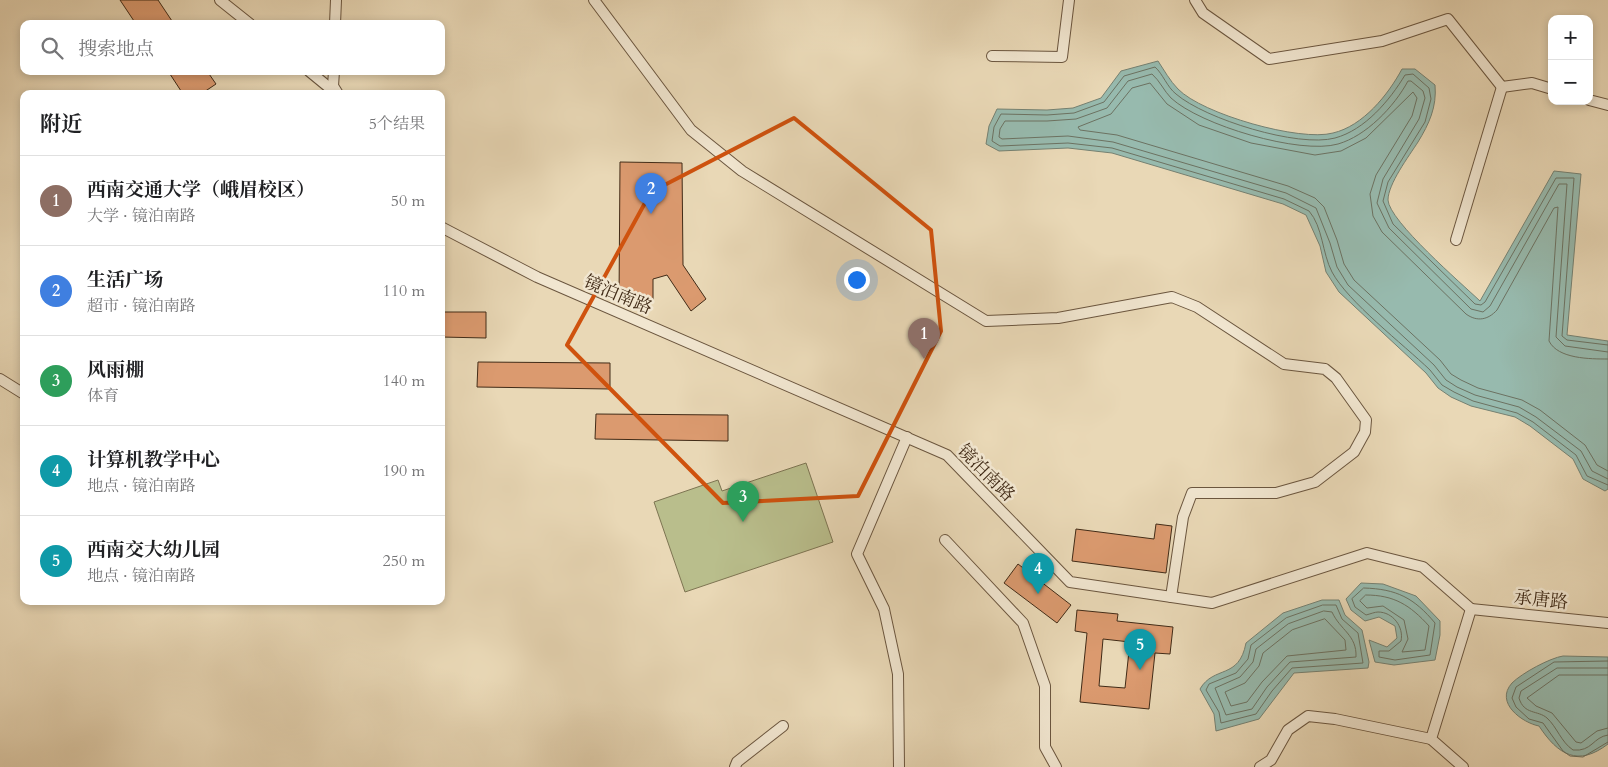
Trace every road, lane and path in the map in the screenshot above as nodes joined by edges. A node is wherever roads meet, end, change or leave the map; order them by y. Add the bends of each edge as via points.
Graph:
1 (220, 0) edge
2 (336, 0) edge
3 (594, 0) edge
4 (1069, 0) edge
5 (1195, 0) edge
6 (245, 20) edge
7 (335, 20) edge
8 (992, 56) dead end
9 (314, 75) edge
10 (334, 75) edge
11 (1502, 87) junction
12 (1548, 88) edge
13 (333, 90) edge
14 (336, 90) edge
15 (1593, 101) edge
16 (1608, 105) edge
17 (445, 229) edge
18 (1456, 240) dead end
19 (0, 379) edge
20 (20, 392) edge
21 (907, 437) junction
22 (945, 540) dead end
23 (1171, 597) junction
24 (1471, 609) junction
25 (1608, 623) edge
26 (783, 726) dead end
27 (1432, 739) junction
28 (735, 767) edge
29 (899, 767) edge
30 (1056, 767) edge
31 (1260, 767) edge
32 (1463, 767) edge

1 - 6 street
2 - 7 street
3 - 23 street via 691,130 742,171 986,321 1058,318 1172,297 1197,307 1284,364 1325,369 1336,378 1366,420 1365,432 1354,452 1315,482 1276,493 1192,493 1183,517
4 - 8 street via 1062,57
5 - 11 street via 1202,13 1269,59 1382,41 1448,19
9 - 13 street
10 - 14 street
11 - 12 street via 1532,83
11 - 18 street
15 - 16 street
17 - 21 street, 镜泊南路 via 536,277
19 - 20 street
21 - 23 street, 镜泊南路 via 947,454 1070,582
21 - 29 street via 857,554 884,609 898,674
22 - 30 street via 1022,623 1045,686 1045,747
23 - 24 street, 镜泊南路 via 1212,602 1367,553 1423,567
24 - 25 street, 承唐路
24 - 27 street
26 - 28 street via 737,762
27 - 31 street via 1308,716 1288,730 1271,760
27 - 32 street

